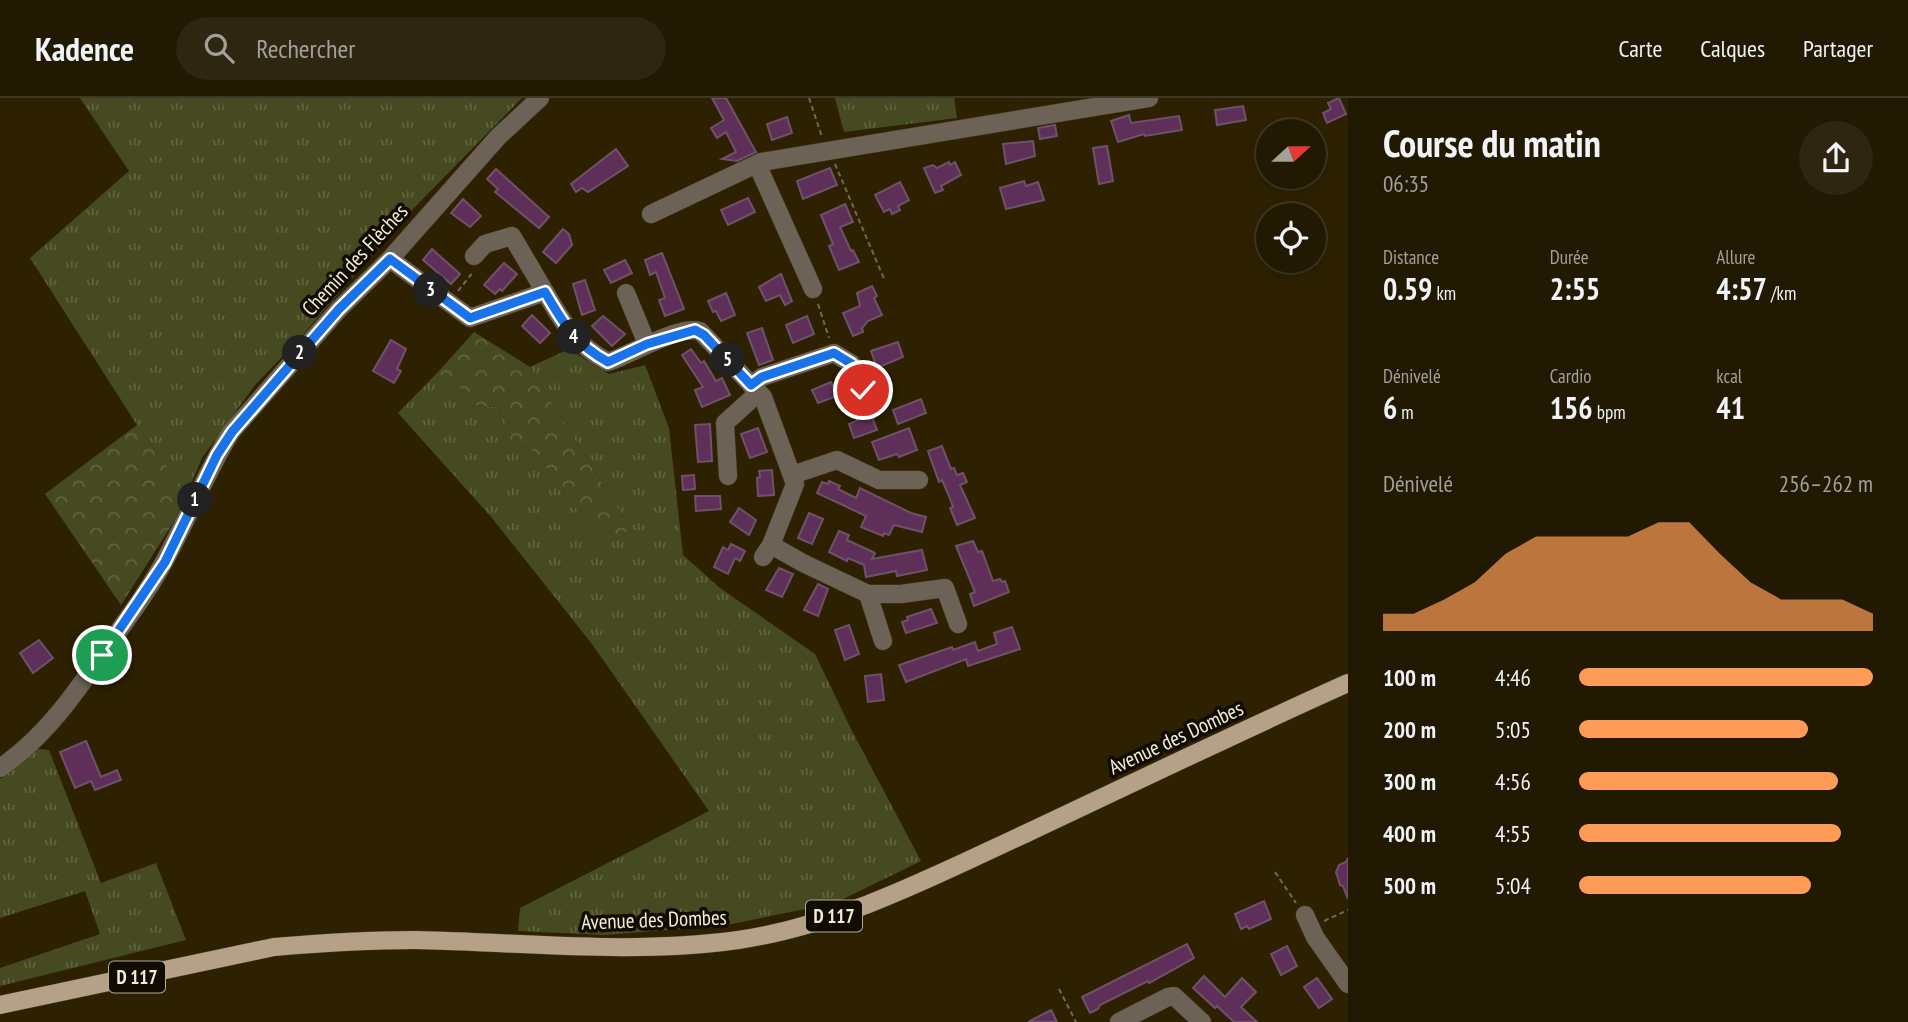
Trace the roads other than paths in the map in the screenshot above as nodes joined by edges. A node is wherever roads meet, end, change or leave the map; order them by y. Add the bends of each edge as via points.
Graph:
1 (540, 98) edge
2 (1149, 98) edge
3 (757, 164) junction
4 (651, 214) dead end
5 (474, 256) road end
6 (390, 259) junction
7 (813, 289) road end
8 (545, 292) junction
9 (626, 293) dead end
10 (647, 344) junction
11 (754, 389) junction
12 (863, 390) dead end
13 (792, 475) junction
14 (727, 477) dead end
15 (919, 480) dead end
16 (868, 594) junction
17 (958, 624) dead end
18 (883, 641) dead end
19 (1348, 683) edge
20 (0, 768) edge
21 (1308, 921) road end
22 (1348, 984) edge
23 (0, 1005) edge
24 (1119, 1022) edge
25 (1202, 1022) edge

1 - 6 street, Chemin des Flèches via 498,137
2 - 3 street
3 - 4 street
3 - 7 street
5 - 8 street via 485,244 512,236
6 - 8 street via 470,318
6 - 20 street, Chemin des Flèches via 339,309 232,432 165,562 135,607 68,704 20,754
8 - 10 street via 569,333 608,362
9 - 10 street
10 - 11 street via 689,330 700,331
11 - 12 street via 762,377 834,353 852,364
11 - 13 street via 763,397
11 - 14 street via 725,423
13 - 15 street via 837,460 879,480
13 - 16 street via 795,484 767,551
16 - 17 street via 945,588
16 - 18 street
19 - 23 main road, Avenue des Dombes / D 117 via 922,882 812,922 741,939 622,948 414,940 314,943 274,947
21 - 22 street
24 - 25 street via 1174,996

